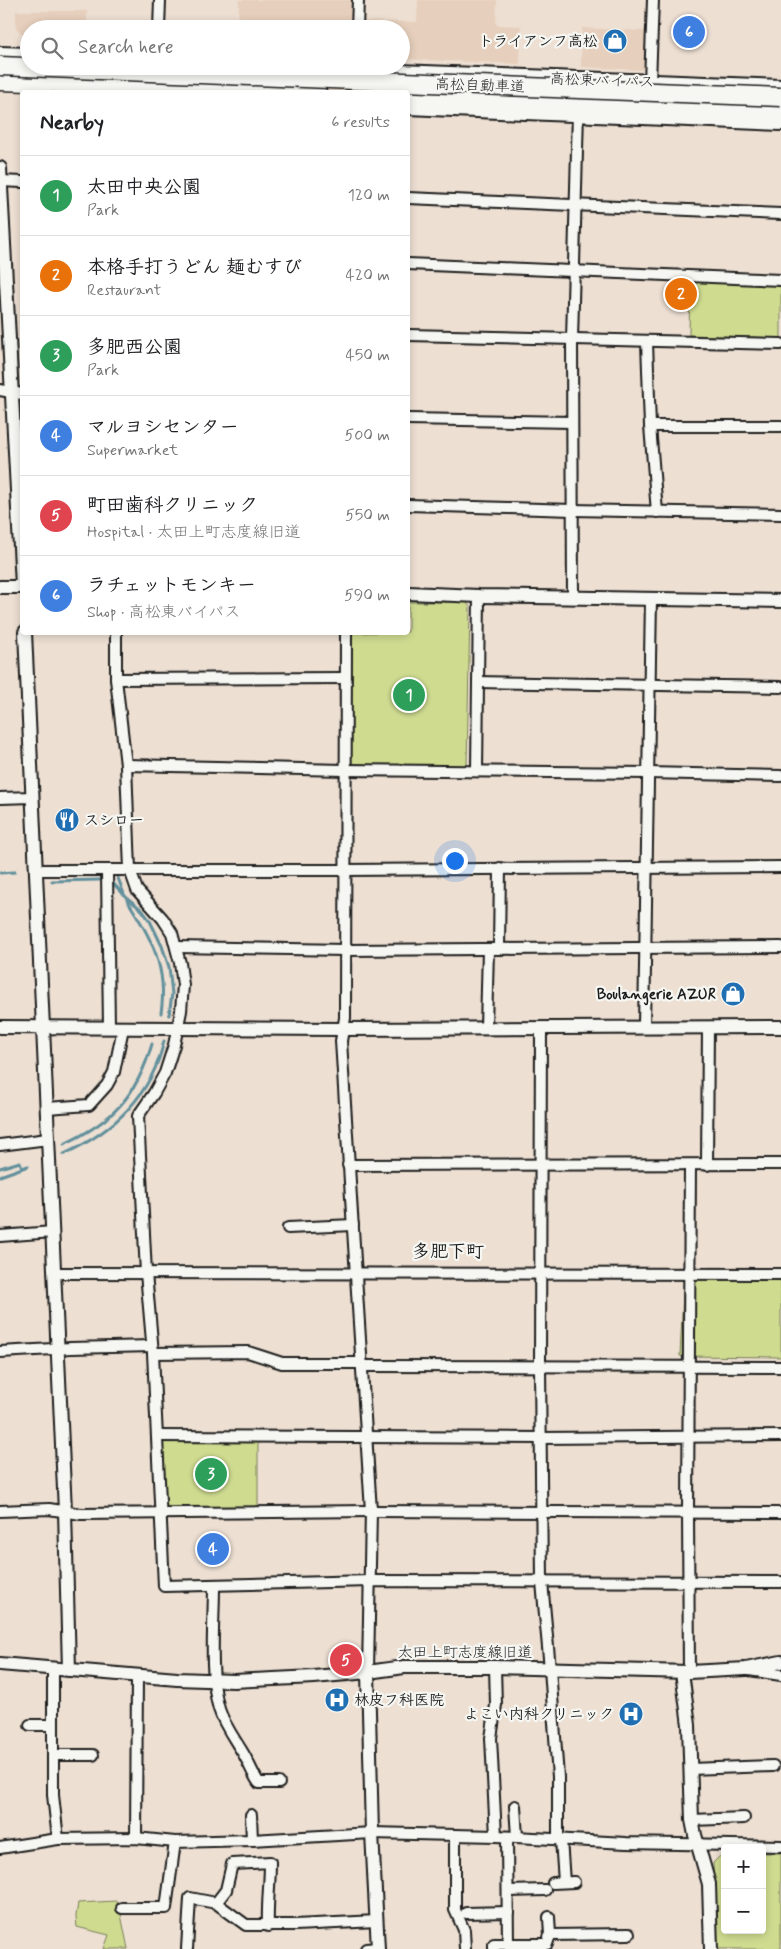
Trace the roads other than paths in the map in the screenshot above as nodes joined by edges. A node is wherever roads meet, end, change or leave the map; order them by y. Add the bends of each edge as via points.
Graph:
1 (160, 0) edge
2 (358, 0) edge
3 (653, 0) edge
4 (159, 20) edge
5 (357, 20) edge
6 (0, 55) edge
7 (20, 56) edge
8 (0, 66) edge
9 (20, 67) edge
10 (410, 71) edge
11 (227, 75) edge
12 (355, 75) edge
13 (0, 81) edge
14 (650, 82) junction
15 (781, 88) edge
16 (0, 89) edge
17 (30, 90) edge
18 (260, 90) edge
19 (354, 90) edge
20 (410, 96) edge
21 (781, 97) edge
22 (410, 106) edge
23 (578, 112) junction
24 (781, 112) edge
25 (781, 122) edge
26 (0, 168) edge
27 (0, 181) edge
28 (20, 182) edge
29 (410, 198) edge
30 (577, 204) junction
31 (781, 214) edge
32 (410, 264) edge
33 (574, 271) junction
34 (781, 280) edge
35 (410, 336) edge
36 (572, 340) junction
37 (647, 342) junction
38 (781, 344) edge
39 (0, 390) edge
40 (18, 393) edge
41 (410, 419) edge
42 (572, 422) junction
43 (650, 426) junction
44 (781, 426) edge
45 (20, 483) edge
46 (410, 505) edge
47 (572, 510) junction
48 (657, 512) junction
49 (781, 514) edge
50 (20, 586) edge
51 (0, 587) edge
52 (410, 593) edge
53 (479, 596) junction
54 (573, 597) junction
55 (651, 598) junction
56 (781, 601) edge
57 (25, 635) edge
58 (116, 635) edge
59 (346, 635) edge
60 (345, 678) junction
61 (116, 679) junction
62 (478, 682) junction
63 (649, 684) junction
64 (781, 687) edge
65 (126, 765) junction
66 (344, 770) junction
67 (477, 771) junction
68 (648, 773) junction
69 (781, 776) edge
70 (33, 796) junction
71 (0, 798) edge
72 (646, 867) junction
73 (781, 867) edge
74 (500, 868) junction
75 (36, 870) junction
76 (130, 870) junction
77 (344, 870) junction
78 (107, 871) junction
79 (177, 947) junction
80 (645, 947) junction
81 (781, 947) edge
82 (488, 949) junction
83 (500, 949) junction
84 (345, 950) junction
85 (43, 1026) junction
86 (0, 1027) edge
87 (109, 1027) junction
88 (644, 1027) junction
89 (708, 1027) junction
90 (781, 1027) edge
91 (123, 1028) junction
92 (178, 1028) junction
93 (486, 1028) junction
94 (541, 1028) junction
95 (343, 1029) junction
96 (47, 1108) junction
97 (48, 1139) junction
98 (0, 1145) edge
99 (781, 1164) edge
100 (348, 1165) junction
101 (690, 1165) junction
102 (708, 1165) junction
103 (541, 1166) junction
104 (353, 1225) junction
105 (288, 1228) dead end
106 (53, 1232) junction
107 (0, 1236) edge
108 (55, 1273) junction
109 (146, 1273) junction
110 (356, 1274) junction
111 (540, 1274) junction
112 (688, 1274) junction
113 (781, 1274) edge
114 (58, 1348) junction
115 (152, 1349) junction
116 (0, 1352) edge
117 (362, 1365) junction
118 (688, 1366) junction
119 (540, 1367) junction
120 (781, 1367) edge
121 (156, 1436) junction
122 (366, 1436) junction
123 (689, 1436) junction
124 (781, 1436) edge
125 (541, 1438) junction
126 (0, 1511) edge
127 (371, 1511) junction
128 (66, 1512) junction
129 (160, 1513) junction
130 (541, 1513) junction
131 (688, 1513) junction
132 (781, 1513) edge
133 (371, 1581) junction
134 (542, 1582) junction
135 (781, 1582) edge
136 (688, 1583) junction
137 (214, 1586) junction
138 (781, 1662) edge
139 (0, 1664) edge
140 (495, 1667) junction
141 (53, 1669) junction
142 (550, 1669) junction
143 (746, 1669) junction
144 (69, 1670) junction
145 (368, 1672) junction
146 (685, 1672) junction
147 (781, 1675) edge
148 (137, 1676) junction
149 (214, 1681) junction
150 (30, 1725) dead end
151 (53, 1725) junction
152 (53, 1755) junction
153 (93, 1755) dead end
154 (773, 1766) dead end
155 (690, 1769) junction
156 (279, 1783) dead end
157 (516, 1806) dead end
158 (251, 1815) dead end
159 (744, 1818) dead end
160 (692, 1820) junction
161 (372, 1833) junction
162 (455, 1835) junction
163 (496, 1836) junction
164 (136, 1838) junction
165 (512, 1838) junction
166 (58, 1839) junction
167 (560, 1839) junction
168 (252, 1840) junction
169 (174, 1842) junction
170 (699, 1846) junction
171 (781, 1846) edge
172 (0, 1848) edge
173 (553, 1883) dead end
174 (545, 1890) dead end
175 (508, 1891) junction
176 (216, 1903) junction
177 (122, 1908) dead end
178 (508, 1912) junction
179 (466, 1913) dead end
180 (549, 1918) dead end
181 (377, 1921) junction
182 (268, 1926) junction
183 (629, 1934) dead end
184 (550, 1935) junction
185 (501, 1946) edge
186 (187, 1949) edge
187 (374, 1949) edge
188 (465, 1949) edge
189 (711, 1949) edge

1 - 4 street
2 - 5 street
3 - 14 street
6 - 7 highway
8 - 9 highway, 高松自動車道, bridge
10 - 14 highway, 高松東バイパス
11 - 21 highway, 高松自動車道, bridge
12 - 19 street
13 - 18 highway
14 - 15 highway, 高松東バイパス
16 - 17 highway
20 - 24 highway, 高松自動車道
22 - 23 highway
23 - 25 highway
23 - 30 street
26 - 27 street
27 - 28 street
27 - 40 street
29 - 30 street
30 - 31 street
30 - 33 street
32 - 33 street
33 - 34 street
33 - 36 street
35 - 36 street
36 - 37 street
36 - 42 street
37 - 38 street
37 - 43 street
39 - 40 street
40 - 45 street
41 - 42 street
42 - 47 street
43 - 44 street
43 - 48 street
46 - 47 street
47 - 48 street
47 - 54 street
48 - 49 street
50 - 51 street
52 - 53 street
53 - 54 street
53 - 62 street
54 - 55 street
55 - 56 street
55 - 63 street
57 - 70 street
58 - 61 street
59 - 60 street
60 - 61 street
60 - 66 street
61 - 65 street
62 - 63 street
62 - 67 street
63 - 64 street
63 - 68 street
65 - 66 street
65 - 76 street
66 - 67 street
66 - 77 street
67 - 68 street
68 - 69 street
68 - 72 street
70 - 71 street
70 - 75 street
72 - 73 street
72 - 74 street
72 - 80 street
74 - 77 street
74 - 83 street
75 - 78 street
75 - 85 street
76 - 77 street
76 - 78 street
76 - 79 street via 137,890 164,920
77 - 84 street
78 - 87 street
79 - 84 street
79 - 92 street via 183,985
80 - 81 street
80 - 83 street
80 - 88 street
82 - 83 street
82 - 84 street
82 - 93 street
84 - 95 street
85 - 86 street
85 - 87 street
85 - 96 street
87 - 91 street
88 - 89 street
88 - 94 street
89 - 90 street
89 - 102 street
91 - 92 street
91 - 96 street via 114,1072 89,1106
92 - 95 street
92 - 109 street via 165,1073 138,1116
93 - 94 street
93 - 95 street
94 - 103 street
95 - 100 street via 340,1041
96 - 97 street
97 - 98 street
97 - 106 street
99 - 102 street
100 - 103 street
100 - 104 street
101 - 102 street
101 - 103 street
101 - 112 street
103 - 111 street
104 - 105 street
104 - 110 street
106 - 107 street
106 - 108 street
108 - 109 street
108 - 114 street
109 - 110 street
109 - 115 street
110 - 111 street
110 - 117 street
111 - 112 street
111 - 119 street
112 - 113 street
112 - 118 street
114 - 115 street
114 - 116 street
114 - 128 street
115 - 117 street via 248,1352 282,1363
115 - 121 street
117 - 119 street
117 - 122 street
118 - 119 street
118 - 120 street
118 - 123 street
119 - 125 street
121 - 122 street
121 - 129 street
122 - 125 street
122 - 127 street
123 - 124 street
123 - 125 street
123 - 131 street
125 - 130 street
126 - 128 street via 50,1509
127 - 129 street
127 - 130 street
127 - 133 street
128 - 129 street
128 - 144 street
129 - 137 street via 164,1586
130 - 131 street
130 - 134 street
131 - 132 street
131 - 136 street
133 - 134 street
133 - 137 street
133 - 145 street
134 - 136 street
134 - 142 street
135 - 136 street
136 - 146 street
137 - 149 street
138 - 143 street, 太田上町志度線旧道
139 - 141 street, 太田上町志度線旧道
140 - 142 street, 太田上町志度線旧道
140 - 145 street, 太田上町志度線旧道 via 404,1666
140 - 163 street via 496,1705 491,1738
141 - 144 street, 太田上町志度線旧道
141 - 151 street
142 - 146 street, 太田上町志度線旧道
142 - 167 street
143 - 146 street, 太田上町志度線旧道
143 - 147 street
144 - 148 street, 太田上町志度線旧道
145 - 149 street, 太田上町志度線旧道 via 314,1678
145 - 161 street
146 - 155 street
148 - 149 street, 太田上町志度線旧道
148 - 164 street
149 - 156 street via 225,1724 252,1774 259,1783
150 - 151 street
151 - 152 street
152 - 153 street
152 - 166 street
154 - 155 street
155 - 160 street
157 - 165 street
158 - 168 street
159 - 160 street
160 - 170 street
161 - 162 street
161 - 168 street
161 - 181 street
162 - 163 street
162 - 188 street via 456,1910 464,1930
163 - 165 street
164 - 166 street
164 - 169 street
165 - 167 street
165 - 175 street
166 - 172 street
167 - 170 street
167 - 173 street via 569,1882
168 - 169 street
169 - 177 street via 166,1908
170 - 171 street
170 - 189 street via 708,1884
174 - 175 street
175 - 178 street
176 - 182 street via 246,1925
176 - 182 street via 226,1890 232,1864 270,1862
176 - 186 street via 190,1898
178 - 179 street
178 - 185 street
180 - 184 street
181 - 182 street
181 - 187 street
183 - 184 street
184 - 185 street via 547,1944

